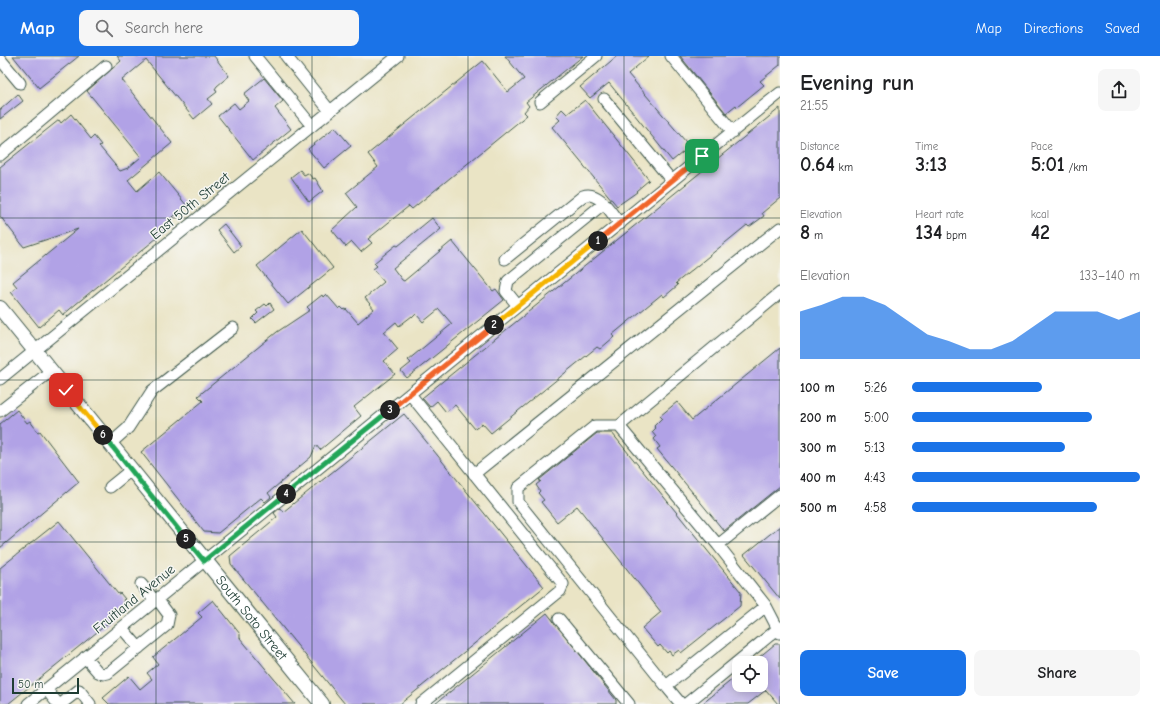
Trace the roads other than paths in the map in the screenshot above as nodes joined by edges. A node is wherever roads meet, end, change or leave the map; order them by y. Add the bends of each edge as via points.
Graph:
1 (255, 56) edge
2 (286, 56) edge
3 (398, 56) edge
4 (596, 56) edge
5 (671, 56) edge
6 (0, 59) edge
7 (106, 66) dead end
8 (20, 83) dead end
9 (780, 93) edge
10 (604, 99) dead end
11 (540, 102) dead end
12 (330, 111) junction
13 (312, 126) junction
14 (733, 132) junction
15 (0, 155) edge
16 (672, 181) junction
17 (604, 204) junction
18 (620, 224) junction
19 (780, 228) edge
20 (505, 259) dead end
21 (780, 293) edge
22 (518, 306) junction
23 (0, 308) edge
24 (233, 328) dead end
25 (35, 351) junction
26 (51, 371) junction
27 (0, 379) edge
28 (410, 394) junction
29 (0, 411) edge
30 (619, 426) junction
31 (110, 444) junction
32 (131, 470) junction
33 (474, 474) junction
34 (110, 487) dead end
35 (780, 495) edge
36 (718, 545) junction
37 (204, 561) junction
38 (141, 584) dead end
39 (156, 600) junction
40 (766, 606) junction
41 (560, 619) dead end
42 (122, 628) junction
43 (779, 630) edge
44 (139, 648) junction
45 (85, 657) junction
46 (666, 686) junction
47 (46, 689) junction
48 (28, 704) edge
49 (59, 704) edge
50 (90, 704) edge
51 (322, 704) edge
52 (421, 704) edge
53 (629, 704) edge
54 (680, 704) edge
55 (686, 704) edge

1 - 13 street
2 - 12 street
3 - 12 street, East 50th Street
4 - 11 street
5 - 14 street
6 - 8 street
7 - 15 street
9 - 14 street, Fruitland Avenue
10 - 16 street
12 - 13 street, East 50th Street
13 - 25 street, East 50th Street
14 - 16 street, Fruitland Avenue
16 - 18 street, Fruitland Avenue
17 - 18 street
17 - 20 street via 596,195 583,196
17 - 22 street via 508,282 506,291
18 - 22 street, Fruitland Avenue
19 - 33 street
21 - 30 street
22 - 28 street, Fruitland Avenue
23 - 25 main road, South Soto Street
24 - 31 street via 152,392 128,428
25 - 26 main road, South Soto Street
25 - 27 street, East 50th Street
26 - 29 street
26 - 31 main road, South Soto Street
28 - 33 street
28 - 37 street, Fruitland Avenue
30 - 36 street
30 - 46 street via 596,426 518,488 518,502
31 - 32 main road, South Soto Street
32 - 34 street
32 - 37 main road, South Soto Street
33 - 52 street via 563,584 560,591
35 - 36 street
36 - 40 street
37 - 39 street, Fruitland Avenue
37 - 51 main road, South Soto Street
38 - 39 street
39 - 42 street, Fruitland Avenue
39 - 44 street via 169,615 169,619 166,625
40 - 43 street
40 - 46 street
41 - 53 street
42 - 44 street
42 - 45 street, Fruitland Avenue
43 - 55 street
44 - 45 street via 108,673 102,674
45 - 47 street, Fruitland Avenue
46 - 54 street
47 - 48 street, Fruitland Avenue
47 - 49 street
49 - 50 street via 79,690

